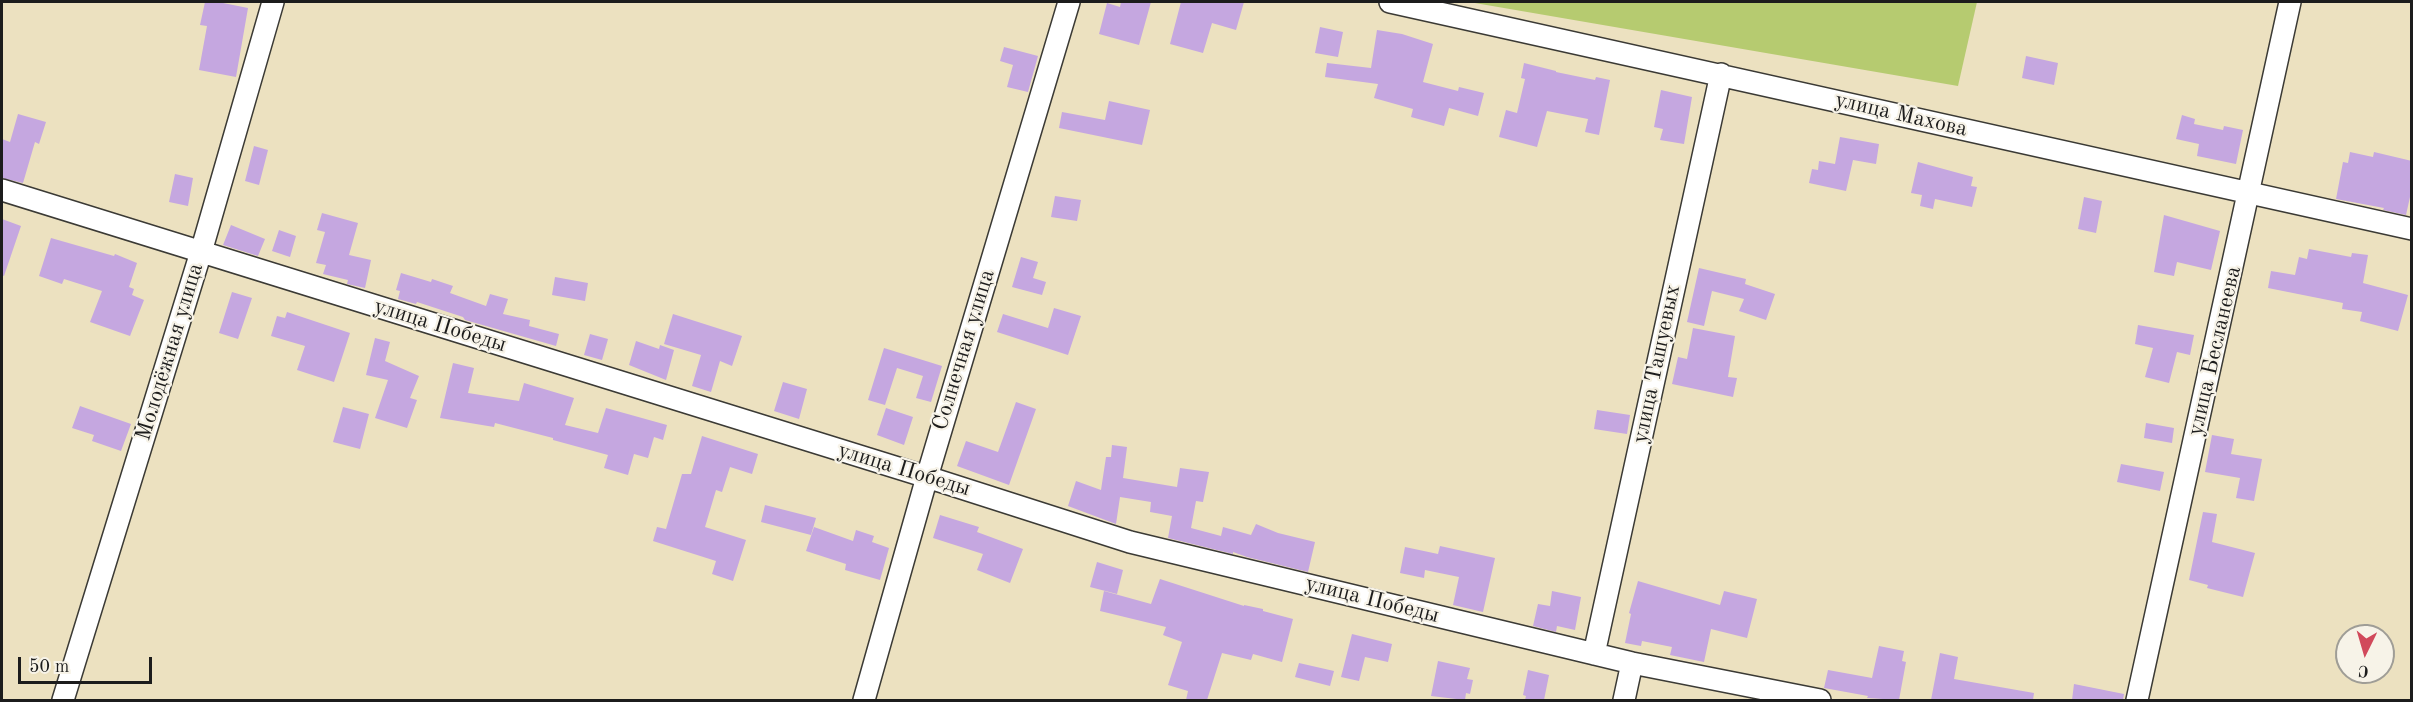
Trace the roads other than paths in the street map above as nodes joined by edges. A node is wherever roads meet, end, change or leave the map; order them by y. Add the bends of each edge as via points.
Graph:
1 (273, 2) edge
2 (1069, 2) edge
3 (1390, 2) edge
4 (2290, 2) edge
5 (1721, 74) junction
6 (2, 189) edge
7 (2250, 193) junction
8 (2412, 230) edge
9 (201, 252) junction
10 (927, 477) junction
11 (1594, 654) junction
12 (1632, 663) junction
13 (63, 700) edge
14 (864, 700) edge
15 (1624, 700) edge
16 (1820, 700) edge
17 (2137, 700) edge

1 - 9 street, Молодёжная улица
2 - 10 street, Солнечная улица
3 - 5 street, улица Махова
4 - 7 street, улица Бесланеева
5 - 7 street, улица Махова
5 - 11 street, улица Ташуевых
6 - 9 street, улица Победы
7 - 8 street, улица Махова
7 - 17 street, улица Бесланеева
9 - 10 street, улица Победы
9 - 13 street, Молодёжная улица
10 - 11 street, улица Победы via 1130,542
10 - 14 street, Солнечная улица
11 - 12 street, улица Победы
12 - 15 street
12 - 16 street, улица Победы

